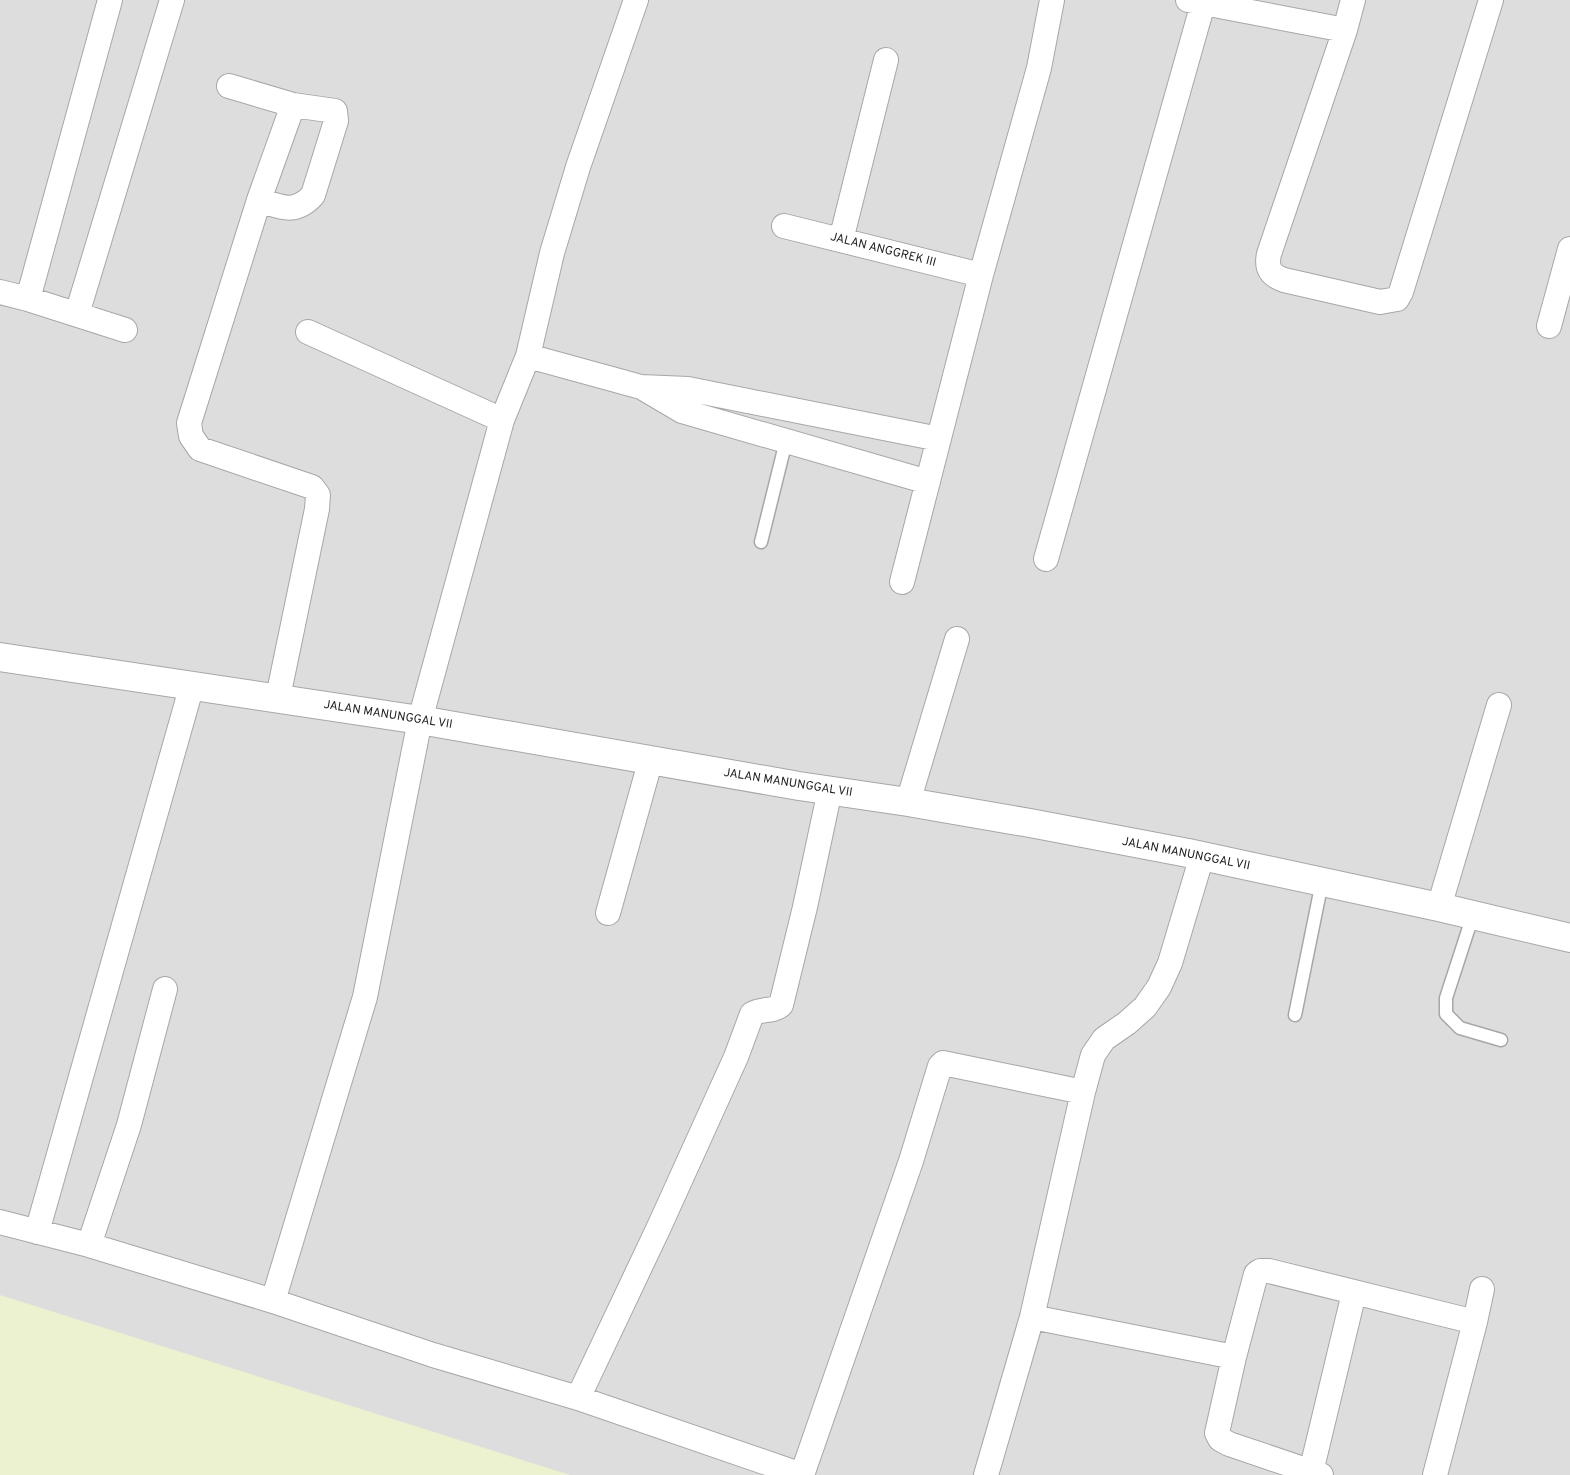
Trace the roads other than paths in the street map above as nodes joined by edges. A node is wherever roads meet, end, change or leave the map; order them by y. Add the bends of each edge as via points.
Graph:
1 (110, 0) edge
2 (172, 0) edge
3 (636, 0) edge
4 (1052, 0) edge
5 (1353, 0) edge
6 (1491, 0) edge
7 (1198, 1) edge
8 (1345, 30) junction
9 (886, 60) dead end
10 (229, 86) dead end
11 (293, 105) junction
12 (259, 200) junction
13 (784, 226) dead end
14 (841, 240) junction
15 (1570, 249) edge
16 (982, 275) junction
17 (0, 292) edge
18 (28, 299) junction
19 (77, 314) junction
20 (1549, 326) dead end
21 (125, 330) dead end
22 (308, 332) dead end
23 (528, 356) junction
24 (642, 387) junction
25 (502, 420) junction
26 (939, 439) junction
27 (786, 441) junction
28 (928, 482) junction
29 (761, 542) dead end
30 (1046, 558) dead end
31 (902, 582) dead end
32 (957, 639) dead end
33 (0, 657) edge
34 (192, 685) junction
35 (278, 697) junction
36 (1499, 705) dead end
37 (420, 720) junction
38 (651, 759) junction
39 (830, 790) junction
40 (908, 802) junction
41 (1202, 856) junction
42 (1322, 882) junction
43 (1439, 907) junction
44 (608, 913) dead end
45 (1473, 915) junction
46 (1570, 938) edge
47 (165, 989) dead end
48 (1295, 1015) dead end
49 (1500, 1040) dead end
50 (1083, 1092) junction
51 (0, 1222) edge
52 (37, 1232) junction
53 (89, 1245) junction
54 (1482, 1289) dead end
55 (1354, 1293) junction
56 (273, 1301) junction
57 (1032, 1317) junction
58 (1476, 1322) junction
59 (1234, 1357) junction
60 (578, 1398) junction
61 (1316, 1474) edge
62 (802, 1475) edge
63 (986, 1475) edge
64 (1435, 1475) edge

1 - 18 street
2 - 19 street
3 - 23 street via 578,167 552,253
4 - 16 street via 1039,68
5 - 8 street
6 - 8 street via 1401,292 1397,299 1389,301 1380,302 1284,280 1273,275 1268,268 1269,254
7 - 8 street
7 - 30 street
9 - 14 street
10 - 11 street
11 - 12 street
11 - 12 street via 335,111 336,121 313,195 298,208
12 - 35 street via 189,423 191,436 200,449 312,488 318,495
13 - 14 street, JALAN ANGGREK III
14 - 16 street, JALAN ANGGREK III
15 - 20 street
16 - 26 street
17 - 18 street
18 - 19 street
19 - 21 street
22 - 25 street
23 - 24 street
23 - 25 street
24 - 26 street via 688,389
24 - 27 street via 682,411
25 - 37 street
26 - 28 street
27 - 28 street
27 - 29 lane
28 - 31 street
32 - 40 street
33 - 34 street, JALAN MANUNGGAL VII
34 - 35 street, JALAN MANUNGGAL VII
34 - 52 street
35 - 37 street, JALAN MANUNGGAL VII
36 - 43 street
37 - 38 street, JALAN MANUNGGAL VII
37 - 56 street via 364,997
38 - 39 street, JALAN MANUNGGAL VII
38 - 44 street
39 - 40 street, JALAN MANUNGGAL VII
39 - 60 street via 781,1004 776,1009 758,1010 752,1014 736,1058
40 - 41 street, JALAN MANUNGGAL VII
41 - 42 street, JALAN MANUNGGAL VII
41 - 50 street via 1170,963 1159,987 1145,1007 1104,1039 1093,1055
42 - 43 street, JALAN MANUNGGAL VII
42 - 48 lane
43 - 45 street, JALAN MANUNGGAL VII
45 - 46 street, JALAN MANUNGGAL VII
45 - 49 lane via 1446,998 1446,1014 1460,1028
47 - 53 street via 129,1126
50 - 57 street
50 - 62 street via 943,1063 940,1066 911,1161
51 - 52 street
52 - 53 street
53 - 56 street
54 - 58 street
55 - 58 street
55 - 59 street via 1260,1271 1256,1274
55 - 61 street
56 - 60 street
57 - 59 street
57 - 63 street
58 - 64 street
59 - 61 street via 1217,1431 1220,1439
60 - 62 street

